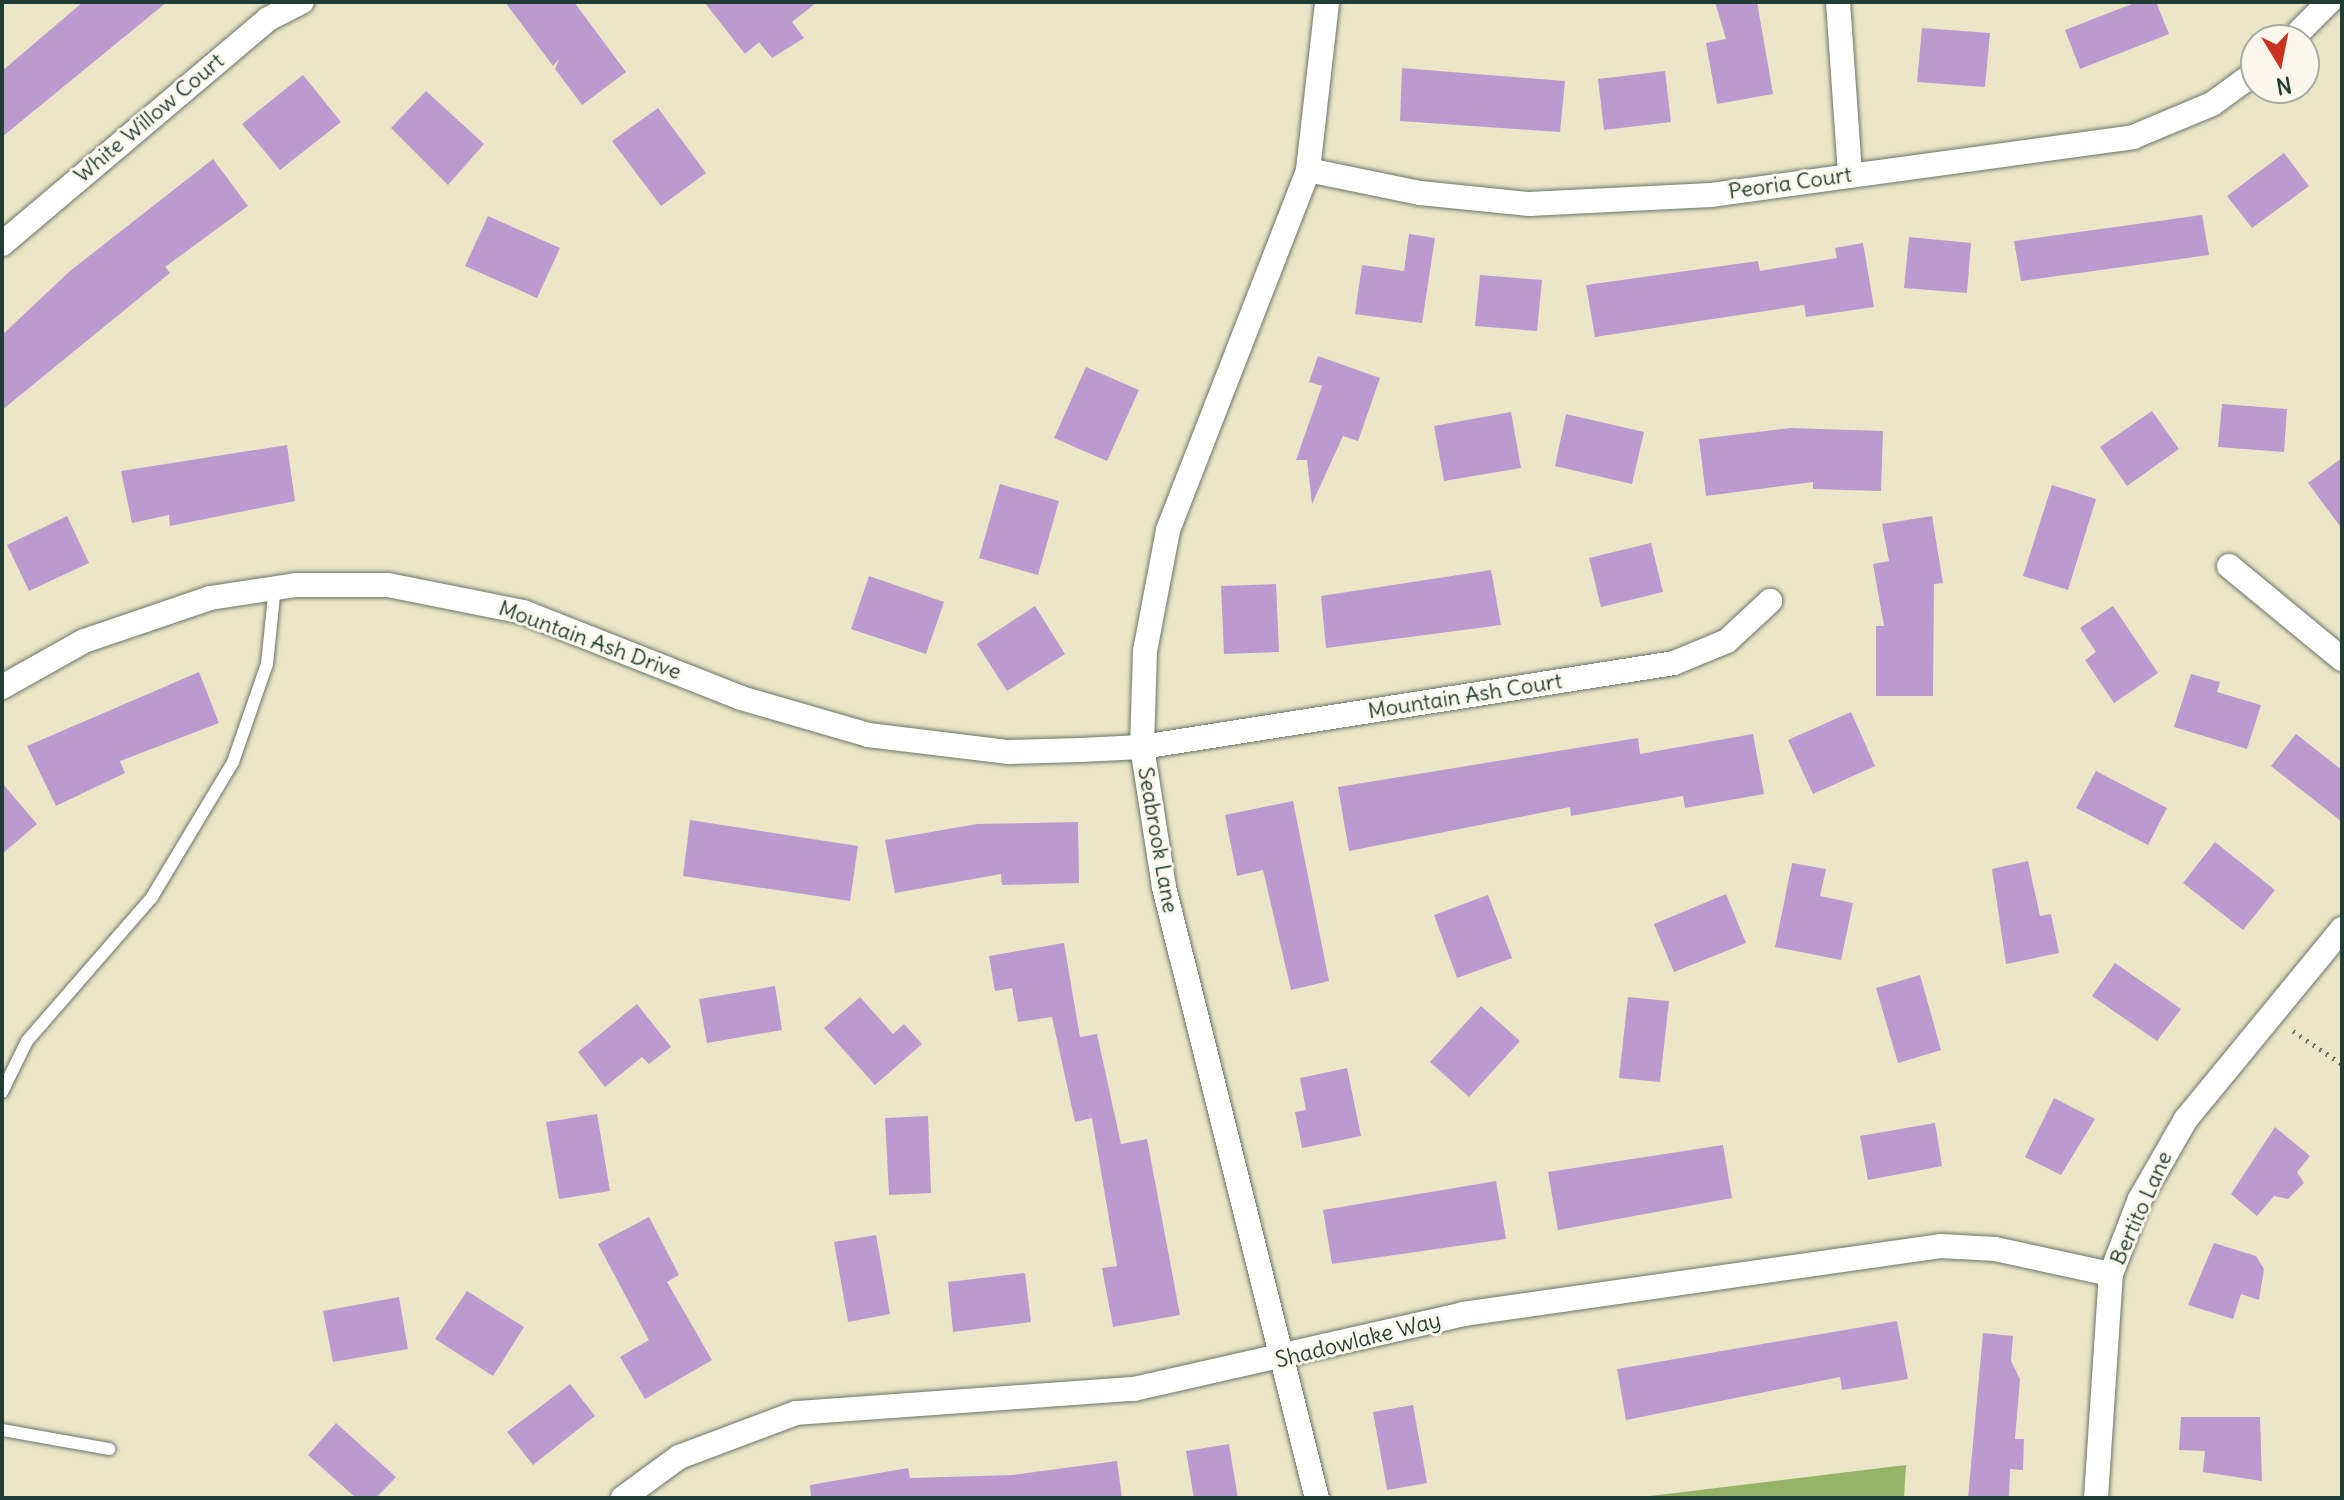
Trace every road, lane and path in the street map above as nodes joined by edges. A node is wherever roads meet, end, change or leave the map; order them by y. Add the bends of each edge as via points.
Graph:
1 (302, 2) edge
2 (1327, 2) edge
3 (1838, 2) edge
4 (2329, 2) edge
5 (2307, 24) edge
6 (2240, 84) edge
7 (1308, 170) junction
8 (1850, 174) junction
9 (2, 244) edge
10 (2229, 566) dead end
11 (275, 587) junction
12 (1770, 601) dead end
13 (2342, 659) edge
14 (2, 687) edge
15 (1142, 747) junction
16 (2342, 929) edge
17 (2271, 1015) junction
18 (2342, 1064) edge
19 (2, 1092) edge
20 (2111, 1274) junction
21 (1283, 1358) junction
22 (2, 1430) edge
23 (109, 1449) dead end
24 (623, 1498) edge
25 (1317, 1498) edge
26 (2096, 1498) edge

1 - 9 street, White Willow Court via 268,19
2 - 7 street, Seabrook Lane
3 - 8 street
4 - 5 street
6 - 8 street, Peoria Court via 2212,104 2133,137
7 - 8 street, Peoria Court via 1461,199 1556,204 1711,195
7 - 15 street, Seabrook Lane via 1168,530 1145,651
10 - 13 street
11 - 14 street, Mountain Ash Drive via 128,623
11 - 15 street, Mountain Ash Drive via 388,585 463,596 597,637 741,698 868,735 1009,752
11 - 19 lane via 267,664 233,762 152,897 27,1041
12 - 15 street, Mountain Ash Court via 1727,641 1674,663
15 - 21 street, Seabrook Lane via 1164,887
16 - 17 street, Bertito Lane
17 - 18 path
17 - 20 street, Bertito Lane via 2164,1153
20 - 21 street, Shadowlake Way via 1995,1249 1940,1246 1463,1314
20 - 26 street, Bertito Lane
21 - 24 street, Shadowlake Way via 1134,1389 796,1413 679,1457
21 - 25 street, Seabrook Lane
22 - 23 lane

